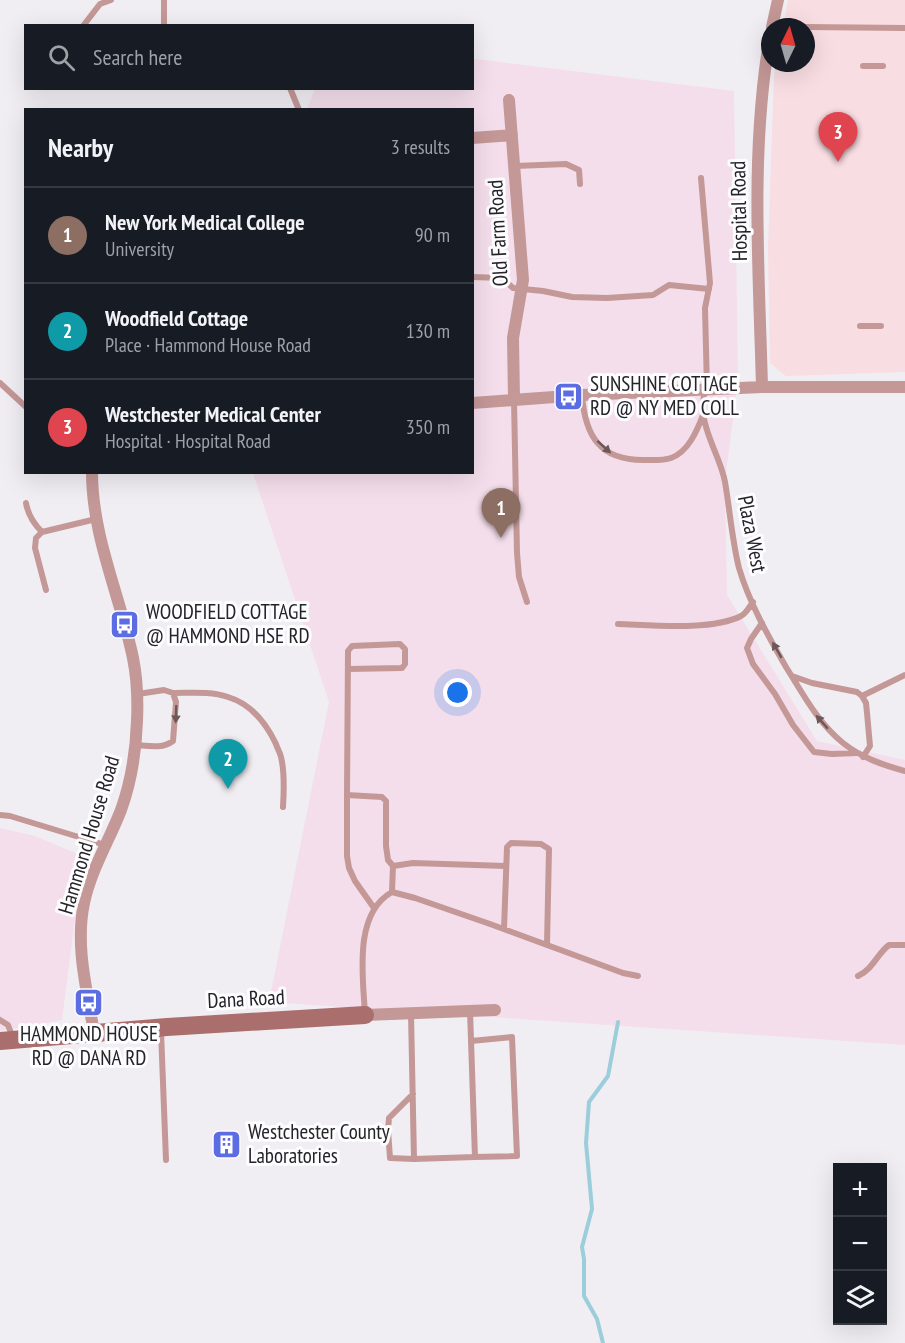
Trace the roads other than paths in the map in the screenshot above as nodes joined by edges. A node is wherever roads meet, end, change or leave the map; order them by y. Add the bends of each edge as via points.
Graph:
1 (111, 0) edge
2 (164, 0) edge
3 (778, 0) edge
4 (774, 18) edge
5 (85, 24) edge
6 (164, 24) edge
7 (815, 27) edge
8 (905, 28) edge
9 (862, 66) dead end
10 (883, 66) dead end
11 (764, 72) edge
12 (291, 90) edge
13 (509, 100) dead end
14 (298, 108) edge
15 (512, 135) junction
16 (474, 138) edge
17 (514, 166) junction
18 (702, 178) dead end
19 (580, 184) dead end
20 (474, 277) edge
21 (522, 288) junction
22 (709, 288) junction
23 (860, 326) dead end
24 (881, 326) dead end
25 (0, 383) edge
26 (762, 387) junction
27 (905, 387) edge
28 (706, 390) junction
29 (582, 395) junction
30 (514, 399) junction
31 (474, 402) edge
32 (24, 405) edge
33 (703, 414) junction
34 (92, 474) edge
35 (26, 502) dead end
36 (96, 519) junction
37 (42, 532) junction
38 (46, 590) dead end
39 (527, 602) dead end
40 (753, 602) junction
41 (762, 623) junction
42 (618, 624) dead end
43 (348, 669) junction
44 (905, 675) edge
45 (792, 676) junction
46 (173, 693) junction
47 (137, 694) junction
48 (862, 696) junction
49 (136, 745) junction
50 (860, 755) junction
51 (905, 771) edge
52 (347, 795) junction
53 (283, 807) dead end
54 (0, 814) edge
55 (106, 845) junction
56 (393, 866) junction
57 (506, 866) junction
58 (392, 892) junction
59 (374, 908) junction
60 (504, 929) junction
61 (547, 945) junction
62 (905, 945) edge
63 (638, 976) dead end
64 (858, 976) dead end
65 (495, 1010) dead end
66 (470, 1011) junction
67 (411, 1013) junction
68 (365, 1015) junction
69 (0, 1020) edge
70 (161, 1027) junction
71 (94, 1033) junction
72 (7, 1040) edge
73 (471, 1041) junction
74 (413, 1094) junction
75 (475, 1157) junction
76 (414, 1159) junction
77 (166, 1160) dead end

1 - 5 lane via 100,4
2 - 6 lane
3 - 4 street
7 - 8 lane
9 - 10 lane
11 - 26 street, Hospital Road via 757,161
12 - 14 lane
13 - 15 street, Old Farm Road
15 - 16 street
15 - 17 street, Old Farm Road
17 - 19 lane via 566,164 579,170
17 - 21 street, Old Farm Road
18 - 22 lane, Plaza West
20 - 21 lane via 502,278 511,287
21 - 22 lane via 572,297 607,298 653,295 669,285
21 - 30 street, Old Farm Road via 513,338
22 - 28 lane, Plaza West via 705,308
23 - 24 lane
25 - 32 lane
26 - 27 street
26 - 28 street
28 - 29 street
28 - 33 lane, Plaza West
29 - 30 street
29 -> 33 lane via 586,424 598,443 606,452 627,460 674,457 692,439
30 - 31 street
30 - 39 lane via 517,553
33 - 40 lane, Plaza West via 725,481 739,568
34 - 36 street, Hammond House Road
35 - 37 lane via 28,513
36 - 37 lane
36 - 47 street, Hammond House Road via 129,642
37 - 38 lane via 36,538 35,548
40 - 41 lane, Plaza West
40 - 42 lane via 743,616 696,626
45 -> 41 lane, Plaza West
41 - 50 lane via 747,648 753,664 793,725 814,752
43 - 43 lane via 352,645 400,645 405,649 402,668
43 - 52 lane
44 - 48 lane
45 - 48 lane
50 -> 45 lane, Plaza West via 818,718
46 - 47 lane via 164,690
46 -> 49 lane via 173,741 158,747
46 - 53 lane via 226,696 258,715 281,756
47 - 49 street, Hammond House Road
48 - 50 lane via 870,746
49 - 55 street, Hammond House Road via 121,809
50 - 51 lane, Plaza West
52 - 56 lane via 382,797 386,801 386,846
52 - 59 lane via 349,868
54 - 55 lane
55 - 71 street, Hammond House Road via 87,893 81,928 83,972
56 - 57 lane
56 - 58 lane
57 - 60 lane
57 - 61 lane via 507,846 511,843 541,844 549,849
58 - 59 lane
58 - 60 lane
59 - 68 lane via 362,951
60 - 61 lane
61 - 63 lane
62 - 64 lane via 889,945
65 - 66 street, Dana Road
66 - 67 street, Dana Road
66 - 73 lane
67 - 68 street, Dana Road
67 - 74 lane
68 - 70 street, Dana Road
69 - 72 lane via 8,1025
70 - 71 street, Dana Road
70 - 77 lane
71 - 72 street, Dana Road
73 - 75 lane
73 - 75 lane via 512,1037 517,1156
74 - 76 lane
74 - 76 lane via 389,1118 388,1130 390,1158
75 - 76 lane

